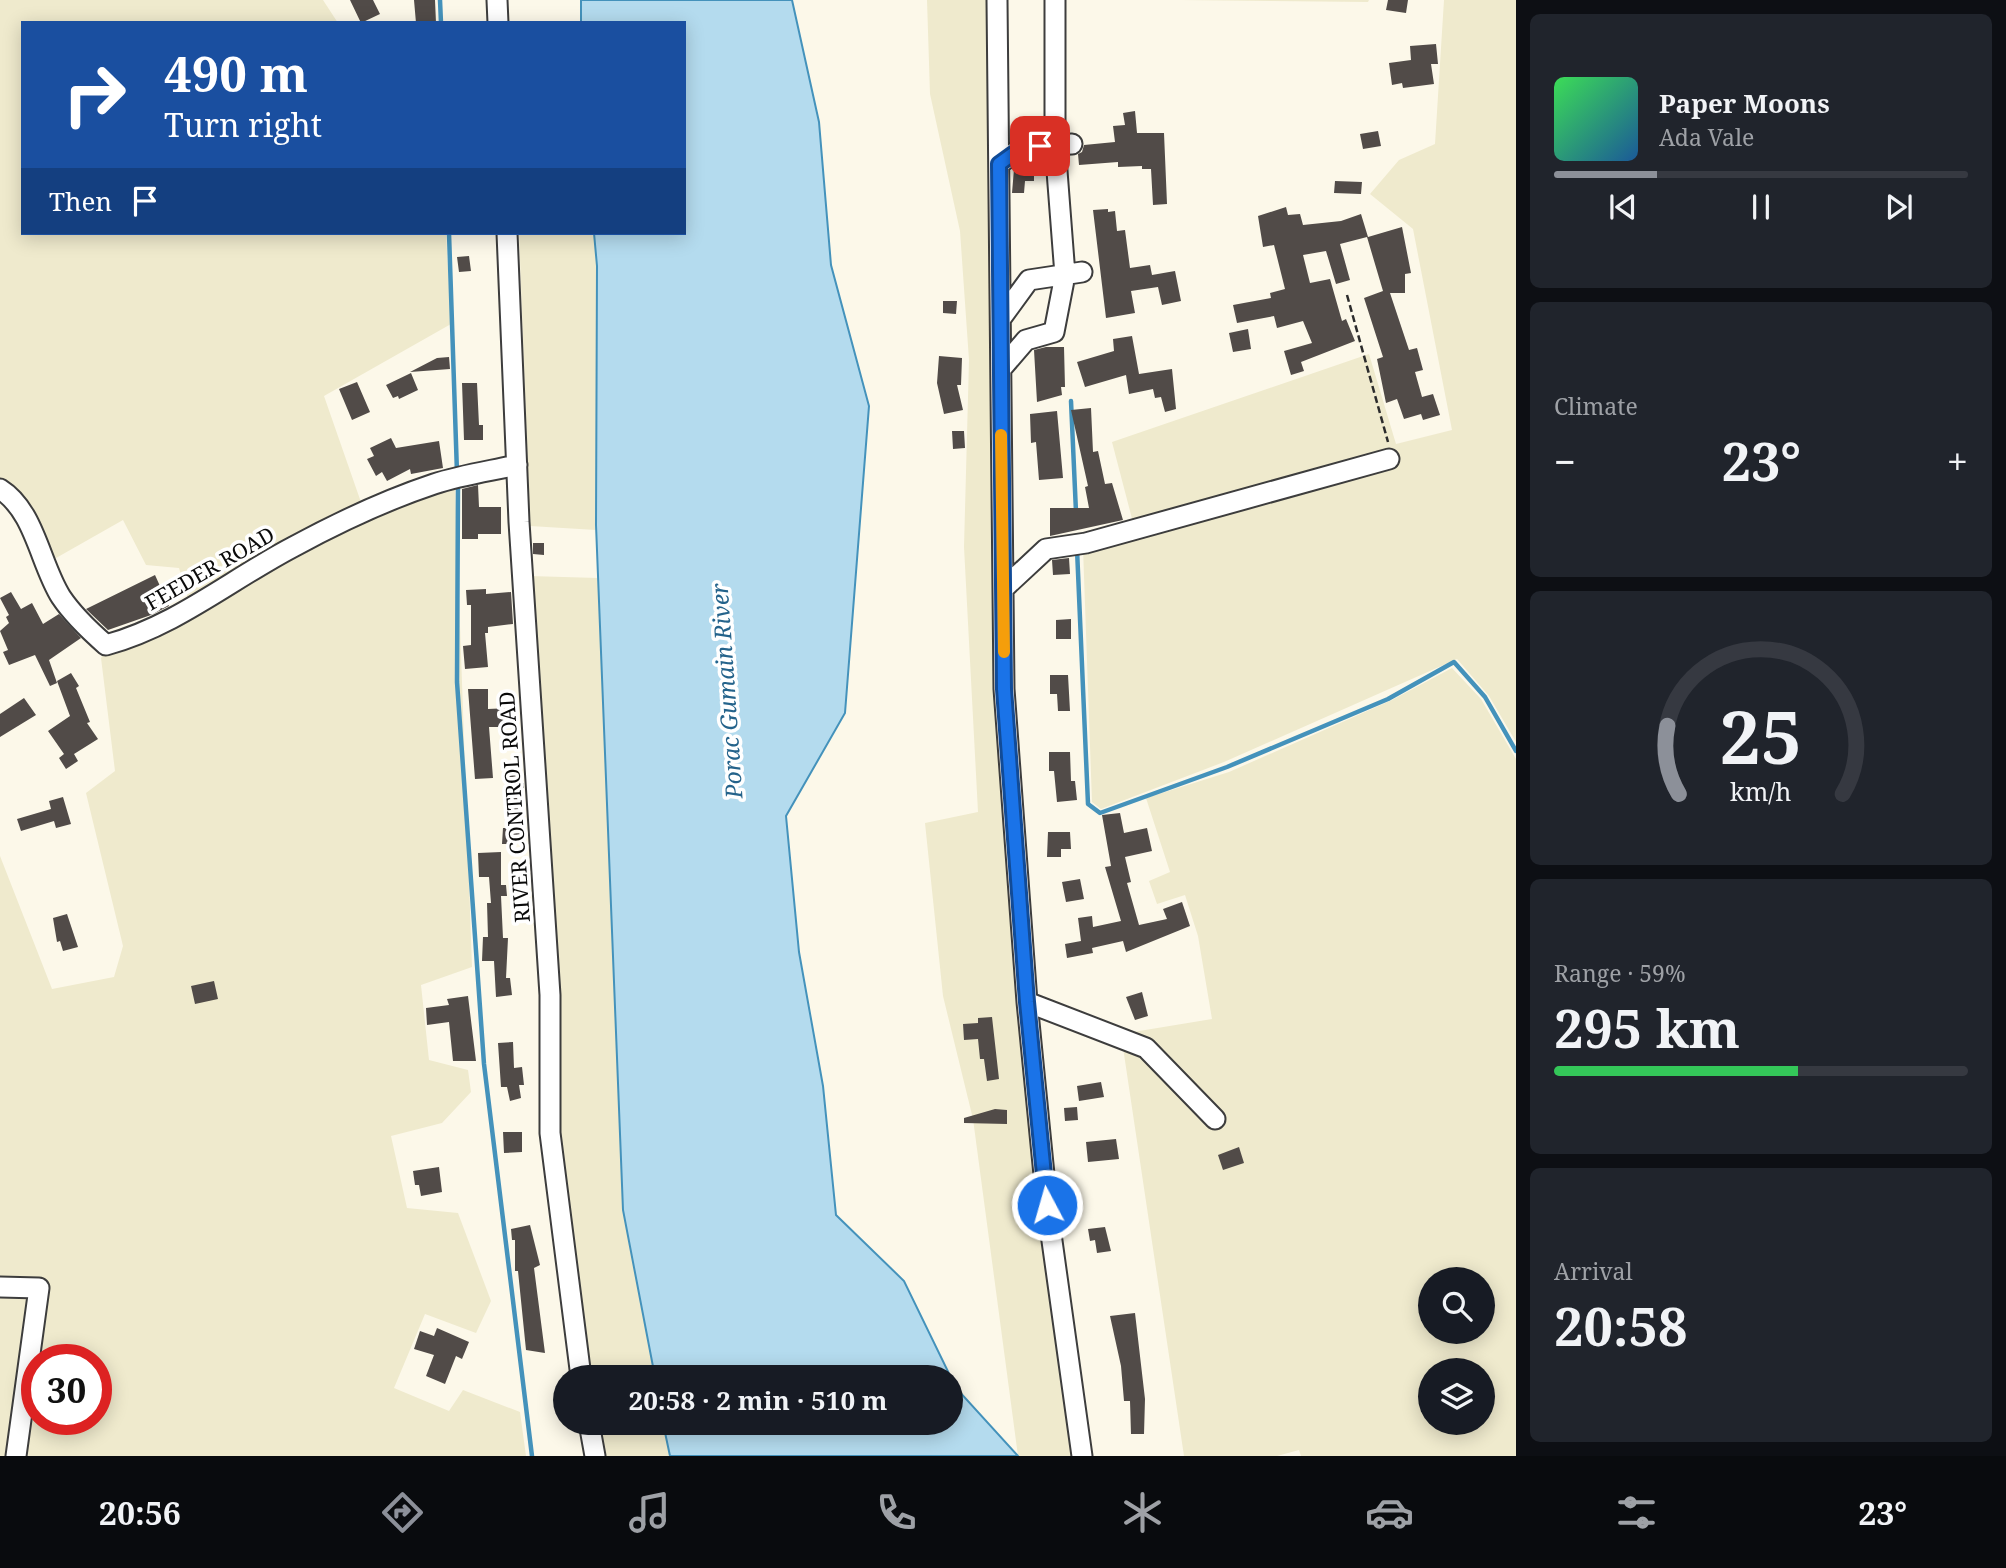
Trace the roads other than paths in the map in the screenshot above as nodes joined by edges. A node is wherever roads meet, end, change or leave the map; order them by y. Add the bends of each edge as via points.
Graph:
1 (497, 0) edge
2 (997, 0) edge
3 (1055, 0) edge
4 (498, 21) edge
5 (1064, 145) junction
6 (999, 164) junction
7 (507, 235) edge
8 (1074, 274) junction
9 (1002, 317) junction
10 (1001, 369) junction
11 (1389, 459) road end
12 (517, 465) junction
13 (0, 488) edge
14 (1003, 589) junction
15 (1027, 1002) junction
16 (1215, 1119) dead end
17 (0, 1287) edge
18 (579, 1365) edge
19 (591, 1435) edge
20 (16, 1456) edge
21 (595, 1456) edge
22 (1082, 1456) edge

1 - 4 street
2 - 6 street
3 - 5 street
5 - 6 street via 1024,146
5 - 8 street
6 - 9 street
7 - 12 street, RIVER CONTROL ROAD
8 - 9 street via 1029,280
8 - 10 street via 1054,332 1026,340
9 - 10 street
10 - 14 street
11 - 14 street via 1046,550
12 - 13 street, FEEDER ROAD via 436,483 364,511 292,547 180,616 134,638 106,645 61,597 20,507
12 - 18 street, RIVER CONTROL ROAD via 550,995 550,1133
14 - 15 street via 1004,689
15 - 16 street via 1146,1048
15 - 22 street via 1047,1205
17 - 20 street via 39,1288
19 - 21 street

